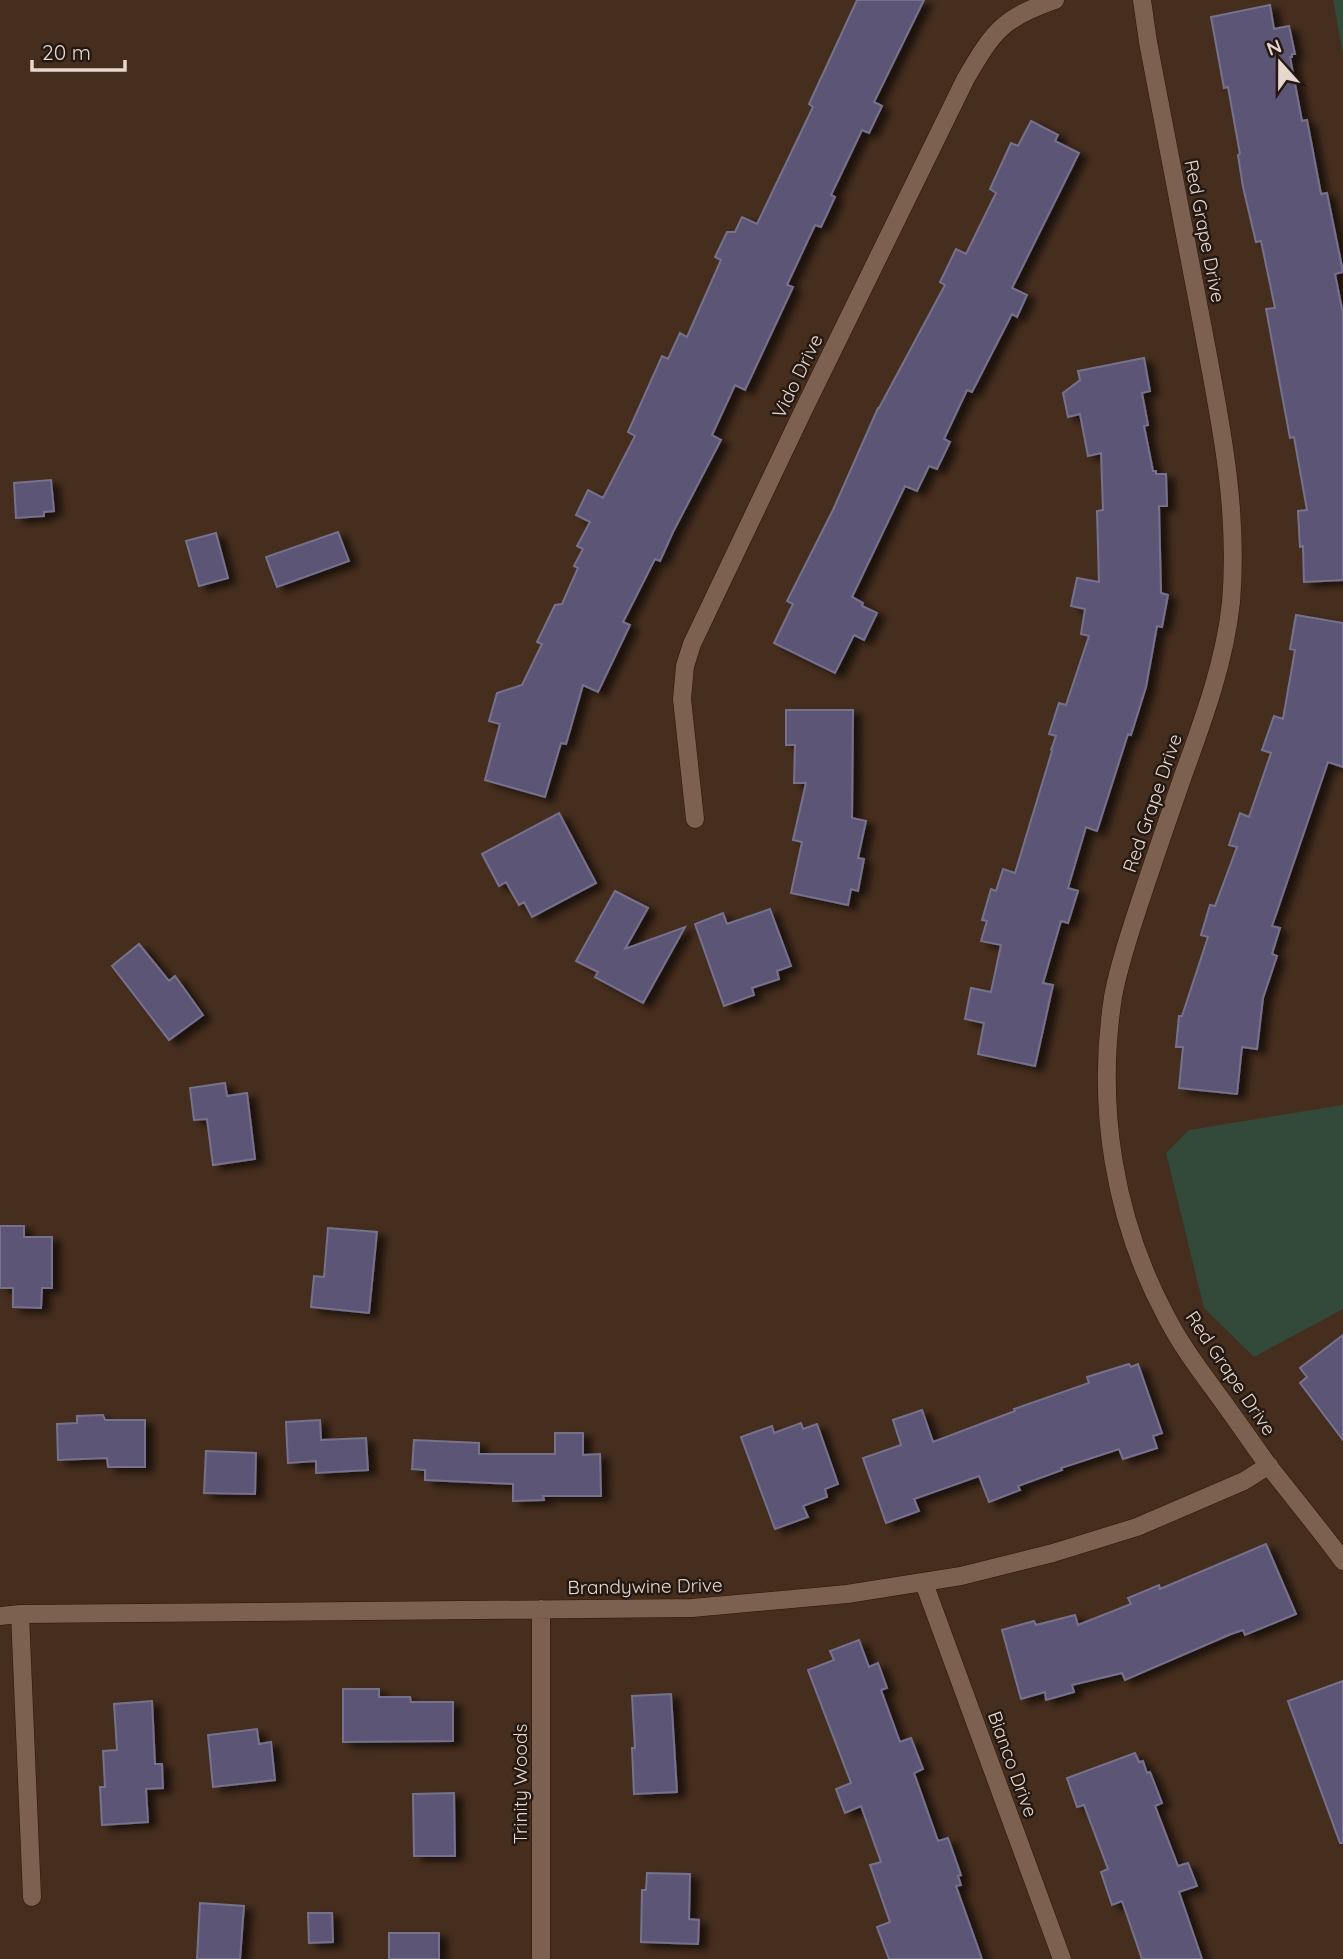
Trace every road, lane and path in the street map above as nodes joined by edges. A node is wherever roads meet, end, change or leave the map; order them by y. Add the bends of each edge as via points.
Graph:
1 (1055, 0) edge
2 (1142, 0) edge
3 (695, 820) dead end
4 (1269, 1465) junction
5 (1343, 1561) edge
6 (924, 1583) junction
7 (541, 1609) junction
8 (20, 1614) junction
9 (0, 1616) edge
10 (32, 1897) dead end
11 (541, 1959) edge
12 (1062, 1959) edge

1 - 3 street, Vido Drive via 1005,23 985,44 692,644 682,699
2 - 4 street, Red Grape Drive via 1231,492 1233,571 1215,679 1125,947 1114,993 1108,1035 1110,1138 1128,1229 1147,1279 1192,1360
4 - 5 street, Red Grape Drive
4 - 6 street, Brandywine Drive via 1244,1481 1137,1527 1053,1553
6 - 7 street, Brandywine Drive via 692,1608
6 - 12 street, Bianco Drive
7 - 8 street, Brandywine Drive
7 - 11 street, Trinity Woods
8 - 9 street, Brandywine Drive
8 - 10 street

